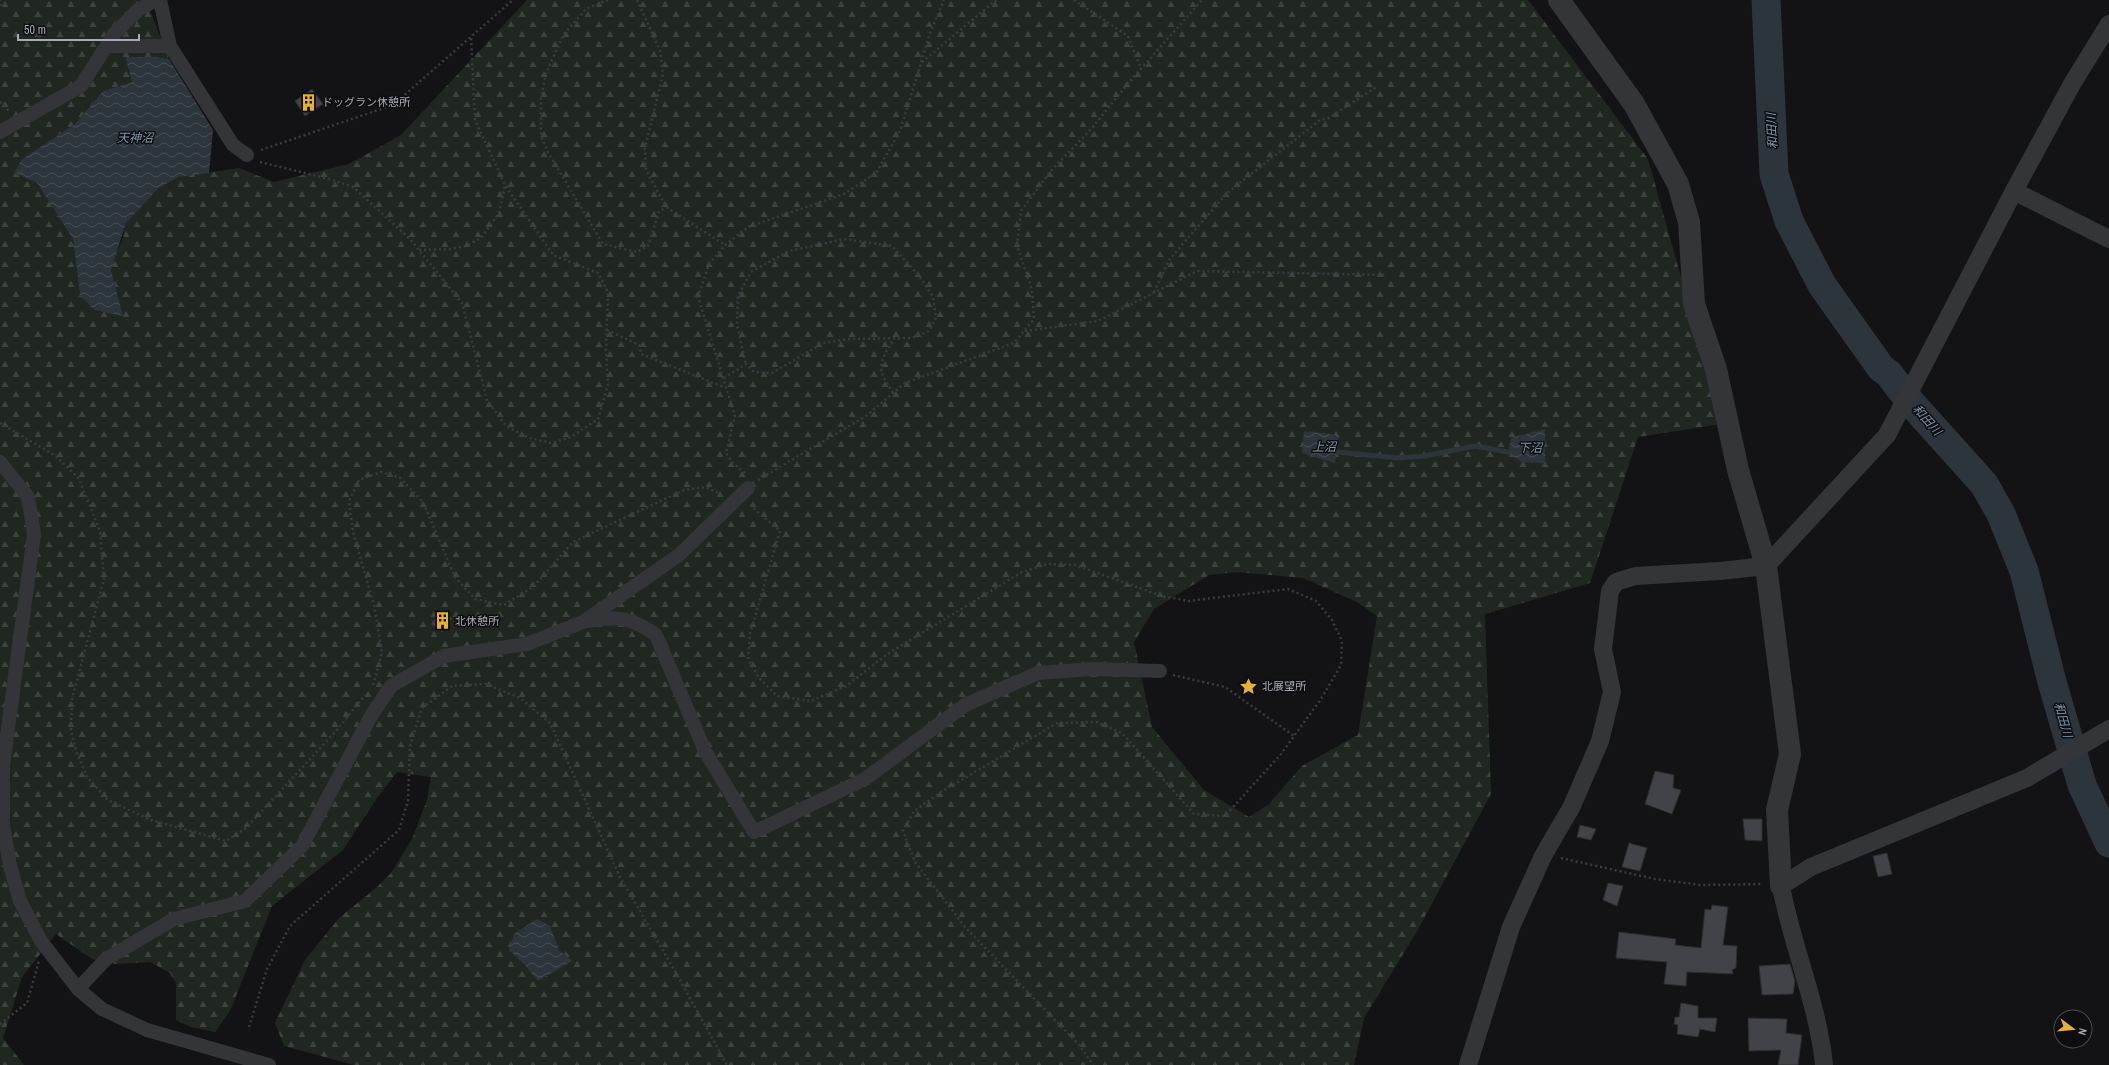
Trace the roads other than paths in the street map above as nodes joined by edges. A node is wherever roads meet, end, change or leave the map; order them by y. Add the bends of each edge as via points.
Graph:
1 (156, 0) edge
2 (160, 0) edge
3 (1559, 0) edge
4 (2109, 24) edge
5 (107, 46) junction
6 (170, 46) junction
7 (0, 132) edge
8 (247, 155) road end
9 (2014, 191) junction
10 (2109, 239) edge
11 (0, 462) edge
12 (751, 485) road end
13 (1766, 566) junction
14 (583, 622) junction
15 (1160, 671) road end
16 (2109, 729) edge
17 (1781, 886) junction
18 (78, 989) junction
19 (269, 1065) edge
20 (1468, 1065) edge
21 (1824, 1065) edge

1 - 5 street via 138,10 114,34
2 - 6 street
3 - 13 street via 1634,104 1678,184 1689,222 1694,304 1716,369 1738,470
4 - 9 street via 2072,84
5 - 6 street
5 - 7 street via 81,86
6 - 8 street via 233,145
9 - 10 street
9 - 13 street via 1887,435
11 - 18 street via 28,497 34,534 3,766 2,825 20,901 41,941
12 - 14 street, bridge via 679,555
13 - 17 street via 1790,754 1777,810
13 - 20 street via 1635,576 1616,582 1610,591 1603,649 1612,692 1600,741 1572,806 1543,856 1511,927
14 - 15 street via 614,617 640,624 656,635 705,750 754,832 865,779 965,705 1038,673 1092,669
14 - 18 street via 527,644 444,656 391,686 371,716 302,846 285,863 245,901 174,919 106,959
16 - 17 street via 2027,778 1811,867
17 - 21 street
18 - 19 street via 102,1009 129,1023

